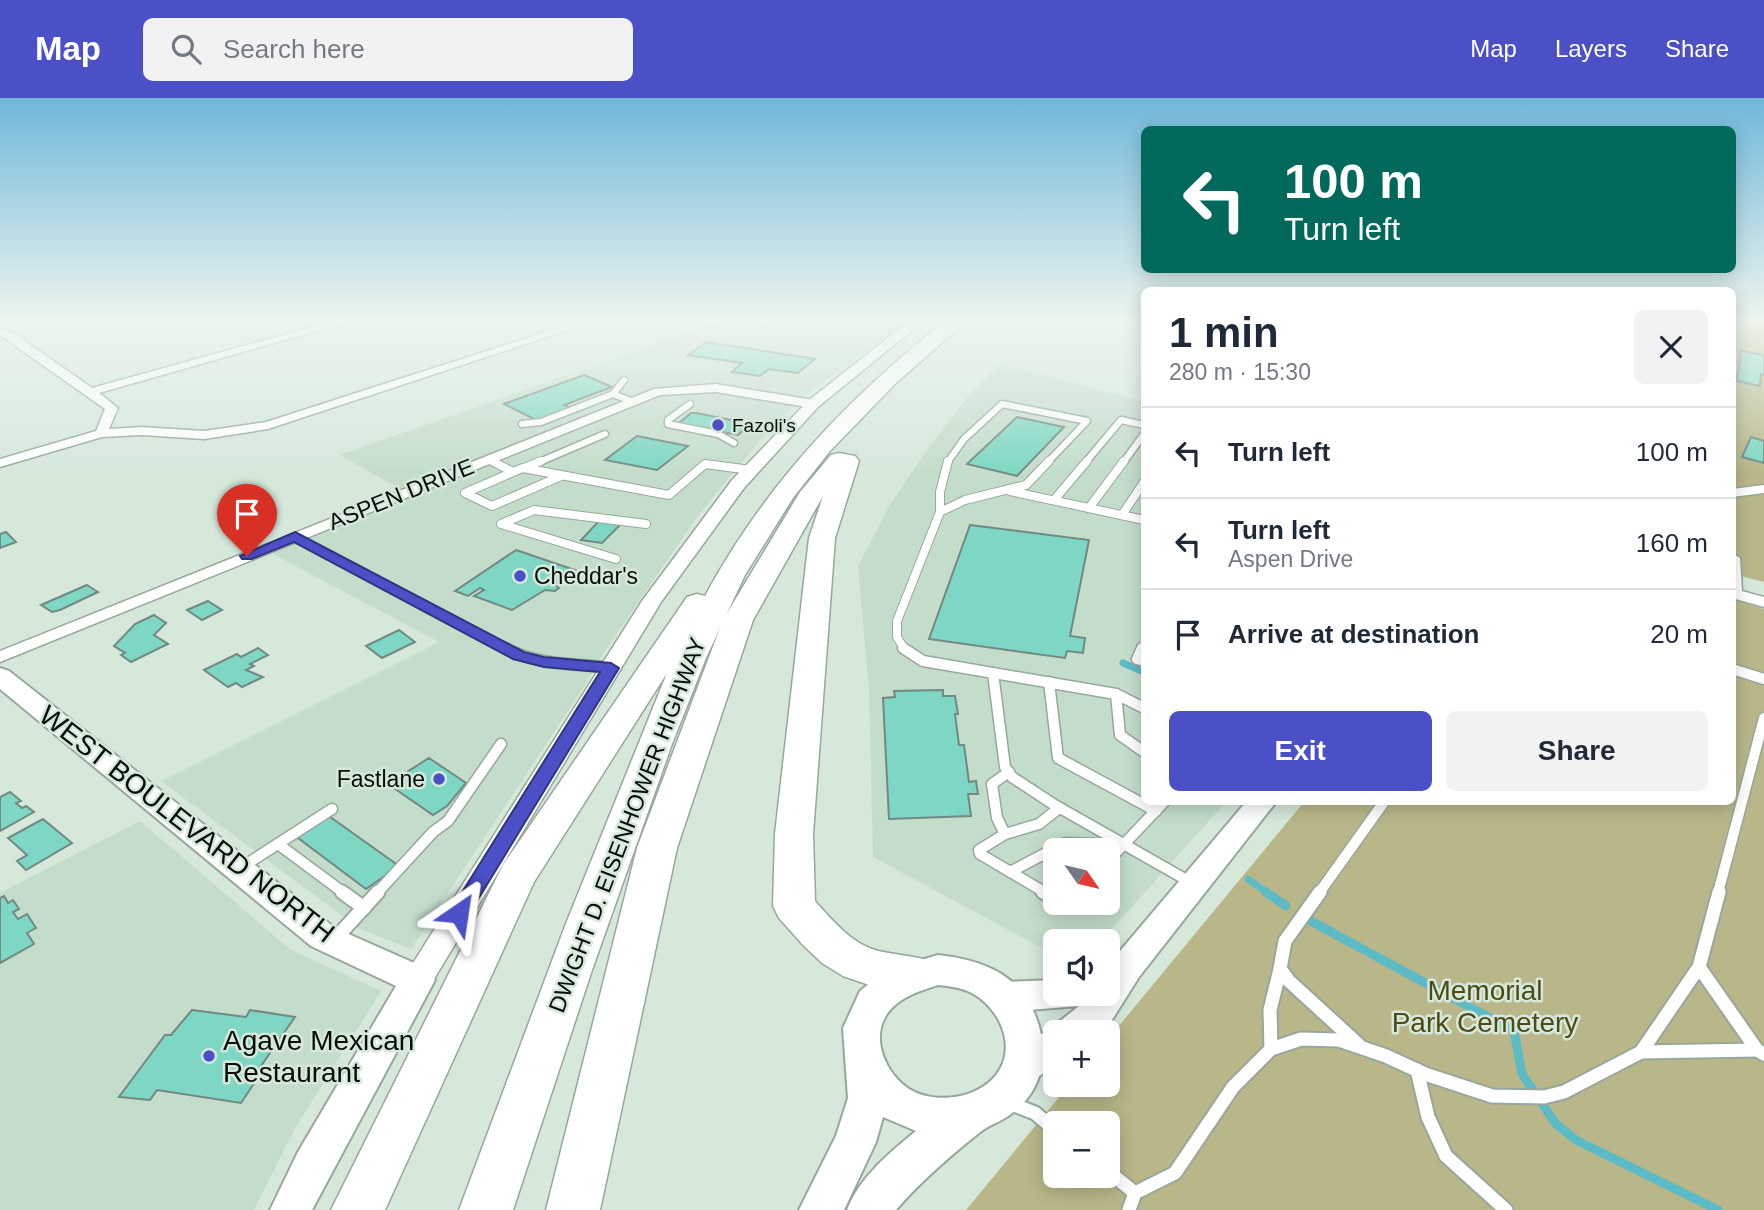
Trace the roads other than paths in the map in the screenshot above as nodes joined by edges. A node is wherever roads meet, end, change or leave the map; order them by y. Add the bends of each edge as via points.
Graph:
1 (59, 370) edge
2 (170, 370) edge
3 (439, 370) edge
4 (854, 370) edge
5 (896, 370) edge
6 (926, 370) edge
7 (624, 380) dead end
8 (91, 392) junction
9 (613, 394) junction
10 (631, 401) junction
11 (690, 404) dead end
12 (813, 404) junction
13 (522, 424) dead end
14 (1141, 424) edge
15 (101, 433) junction
16 (605, 434) dead end
17 (1141, 437) edge
18 (854, 442) junction
19 (734, 443) dead end
20 (488, 459) junction
21 (0, 463) edge
22 (523, 468) junction
23 (751, 470) junction
24 (513, 472) junction
25 (562, 475) junction
26 (1141, 486) edge
27 (1005, 489) junction
28 (1764, 489) edge
29 (1736, 492) edge
30 (1054, 500) junction
31 (1089, 508) junction
32 (940, 512) junction
33 (1122, 515) junction
34 (1141, 519) edge
35 (646, 524) dead end
36 (295, 537) junction
37 (616, 559) dead end
38 (739, 559) junction
39 (1736, 594) edge
40 (1764, 602) edge
41 (0, 657) edge
42 (611, 668) junction
43 (1736, 670) edge
44 (993, 673) junction
45 (0, 676) edge
46 (1764, 679) edge
47 (1049, 682) junction
48 (1116, 694) junction
49 (1141, 706) edge
50 (1764, 718) edge
51 (501, 744) dead end
52 (1141, 750) edge
53 (1009, 772) junction
54 (1141, 803) edge
55 (1144, 805) edge
56 (1161, 805) edge
57 (1259, 805) edge
58 (1382, 805) edge
59 (1059, 808) junction
60 (331, 809) dead end
61 (1156, 811) junction
62 (1005, 834) junction
63 (278, 844) junction
64 (1124, 845) junction
65 (1120, 849) edge
66 (239, 869) junction
67 (1010, 872) junction
68 (1193, 884) junction
69 (1043, 892) edge
70 (364, 908) junction
71 (333, 941) junction
72 (1699, 967) junction
73 (1280, 969) junction
74 (1120, 970) edge
75 (914, 974) junction
76 (418, 980) junction
77 (1043, 995) edge
78 (1004, 997) junction
79 (1101, 1006) edge
80 (1088, 1020) edge
81 (1270, 1049) junction
82 (1364, 1049) junction
83 (1642, 1052) junction
84 (1760, 1052) edge
85 (1043, 1053) edge
86 (864, 1064) junction
87 (1022, 1067) junction
88 (1417, 1070) junction
89 (985, 1107) junction
90 (1043, 1120) edge
91 (1120, 1181) edge
92 (1135, 1193) junction
93 (290, 1210) edge
94 (358, 1210) edge
95 (486, 1210) edge
96 (573, 1210) edge
97 (821, 1210) edge
98 (869, 1210) edge
99 (1129, 1210) edge
100 (1506, 1210) edge

1 - 8 street
2 - 8 street
3 - 15 street via 268,425 204,435
4 - 12 street
5 - 38 highway, DWIGHT D. EISENHOWER HIGHWAY via 866,397 783,494
6 - 18 highway, DWIGHT D. EISENHOWER HIGHWAY via 882,407
7 - 9 lane
8 - 15 street via 112,408
9 - 10 lane
9 - 13 lane via 541,422
10 - 12 street, ASPEN DRIVE via 658,392 701,388
10 - 20 street, ASPEN DRIVE
11 - 19 lane via 668,424 718,434
12 - 23 street
14 - 30 lane via 1121,420
15 - 21 street
16 - 22 lane
17 - 31 lane
18 - 75 highway via 822,538 794,834 794,906 843,955 871,967
18 - 96 highway, DWIGHT D. EISENHOWER HIGHWAY via 809,497 738,620 657,848
20 - 24 lane
20 - 36 street, ASPEN DRIVE
22 - 24 lane
22 - 25 lane
23 - 25 lane via 705,464 669,495
23 - 42 street via 652,601
24 - 25 lane via 465,493 492,506
26 - 33 lane
27 - 30 lane
27 - 32 lane
27 - 32 lane via 1026,485 1087,421 1002,404 948,456 938,496
28 - 29 street
30 - 31 lane
31 - 33 lane
32 - 44 lane via 897,621 896,638 903,649 923,661
33 - 34 lane
35 - 37 lane via 534,510 501,524
36 - 41 street, ASPEN DRIVE
36 - 42 lane via 518,655
38 - 94 highway via 712,580 517,876
38 - 95 highway, DWIGHT D. EISENHOWER HIGHWAY via 682,671 548,1027
39 - 40 street
42 - 76 street
43 - 46 lane
44 - 47 lane
44 - 53 lane
45 - 66 main road, WEST BOULEVARD NORTH
47 - 48 lane
47 - 54 lane via 1058,758
48 - 49 lane
48 - 52 lane via 1120,736
50 - 72 lane
51 - 70 lane via 448,821
53 - 59 lane
53 - 62 lane via 992,784 997,818
55 - 61 lane
56 - 61 lane
57 - 68 main road
58 - 73 lane via 1284,941
59 - 62 lane via 1032,828
59 - 64 lane
60 - 63 lane
61 - 64 lane
62 - 67 lane via 979,850
63 - 66 lane
63 - 70 lane
64 - 65 lane
64 - 67 lane via 1065,844
64 - 68 lane
66 - 71 main road, WEST BOULEVARD NORTH
67 - 69 lane
68 - 74 main road
70 - 71 lane
71 - 76 main road, WEST BOULEVARD NORTH
72 - 83 lane
72 - 84 lane
73 - 81 lane via 1270,1010
73 - 82 lane
75 - 78 main road via 962,973 985,982
75 - 86 main road via 875,999 864,1019 860,1041
76 - 93 main road
77 - 78 main road
78 - 87 main road via 1023,1030
79 - 80 main road
81 - 82 lane via 1301,1039 1339,1041
81 - 92 lane via 1233,1087 1175,1173
82 - 88 lane
83 - 84 lane
83 - 88 lane via 1564,1092 1544,1097 1492,1096
85 - 87 main road
86 - 89 main road via 876,1085 895,1102 918,1113 945,1118
86 - 97 main road via 868,1098 855,1142
87 - 89 main road via 1013,1085
88 - 100 lane via 1428,1116 1446,1156
89 - 90 lane via 1035,1113
89 - 98 main road via 923,1151 885,1186
91 - 92 lane
92 - 99 lane

